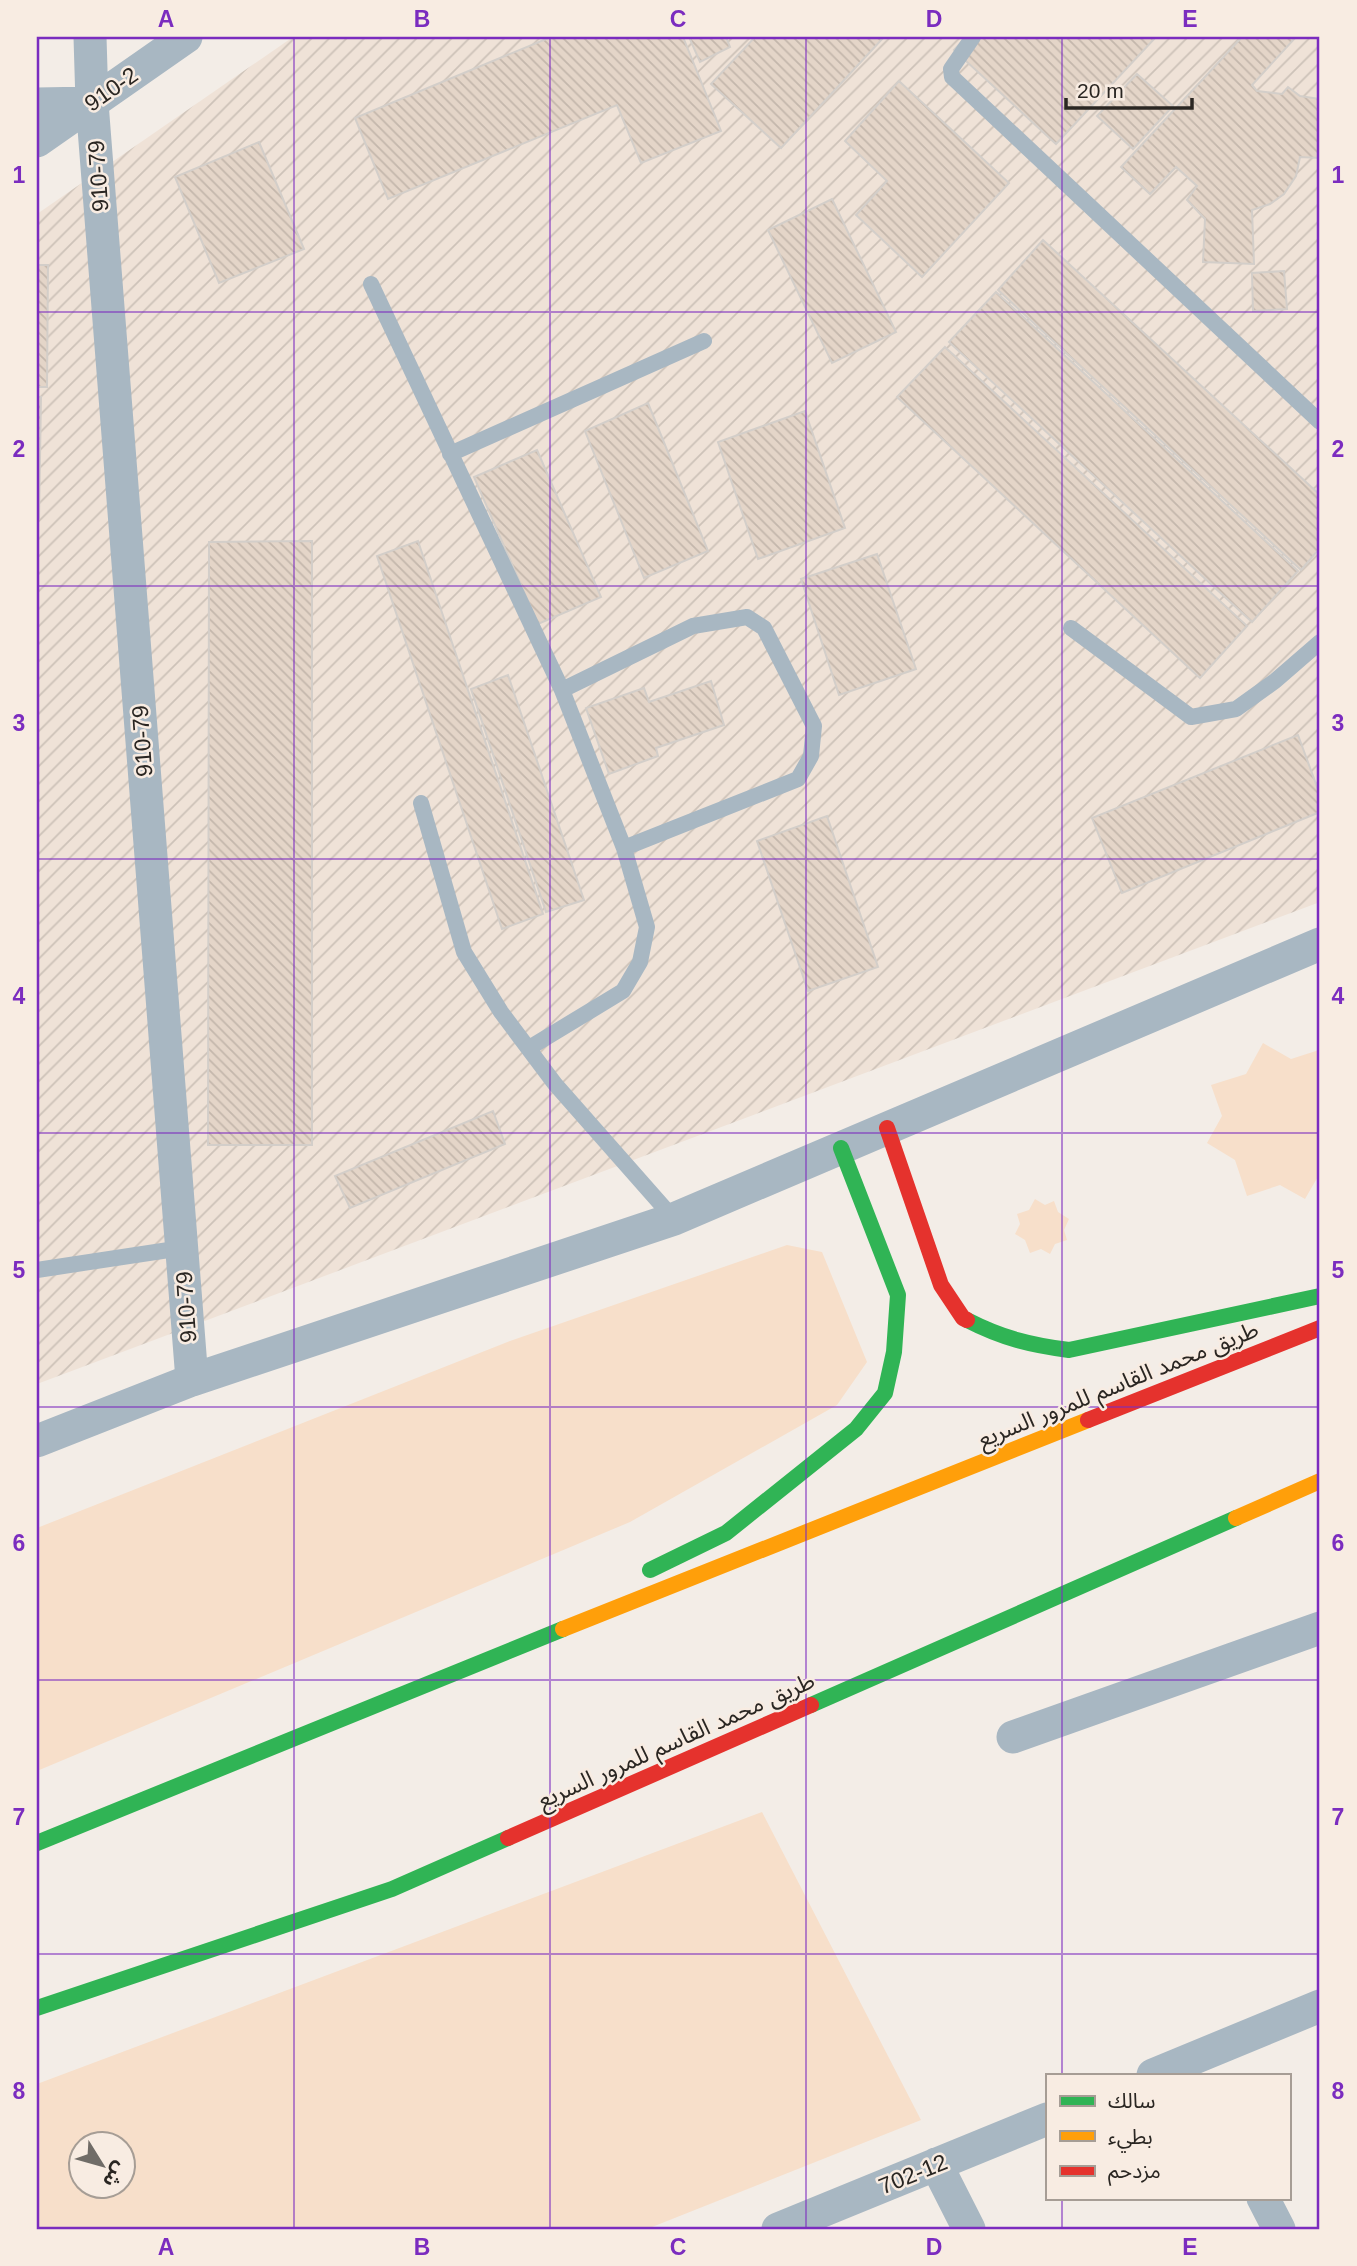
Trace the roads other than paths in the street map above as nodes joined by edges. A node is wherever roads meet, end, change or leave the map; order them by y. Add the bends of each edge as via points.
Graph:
1 (90, 37) edge
2 (186, 37) edge
3 (974, 37) edge
4 (92, 103) junction
5 (37, 104) edge
6 (37, 141) edge
7 (371, 284) dead end
8 (704, 341) dead end
9 (1320, 422) edge
10 (450, 454) junction
11 (1071, 628) dead end
12 (1320, 642) edge
13 (562, 691) junction
14 (421, 803) dead end
15 (624, 848) junction
16 (1320, 944) edge
17 (529, 1048) junction
18 (887, 1128) junction
19 (841, 1148) junction
20 (674, 1219) junction
21 (182, 1248) junction
22 (37, 1270) edge
23 (1320, 1296) edge
24 (1320, 1328) edge
25 (192, 1380) junction
26 (37, 1441) edge
27 (1320, 1481) edge
28 (639, 1575) dead end
29 (552, 1616) dead end
30 (1320, 1628) edge
31 (328, 1723) junction
32 (1013, 1737) dead end
33 (37, 1843) edge
34 (1320, 2006) edge
35 (37, 2008) edge
36 (1198, 2067) edge
37 (1159, 2074) edge
38 (1046, 2119) edge
39 (936, 2164) junction
40 (1264, 2200) edge
41 (778, 2229) edge
42 (969, 2229) edge
43 (1279, 2229) edge

1 - 4 street, 910-79
2 - 4 street, 910-2
3 - 9 lane via 951,69 952,77
4 - 5 street
4 - 6 street, 910-2
4 - 21 street, 910-79
7 - 10 lane
8 - 10 lane
10 - 13 lane
11 - 12 lane via 1191,717 1236,709
13 - 15 lane
13 - 15 lane via 693,626 747,617 764,628 814,726 811,756 798,779
14 - 17 lane via 464,952
15 - 17 lane via 647,927 640,962 623,991
16 - 18 street
17 - 20 lane
18 - 19 street
18 - 23 highway via 941,1285 963,1318 998,1335 1069,1350
19 - 20 street
19 - 28 highway via 898,1295 894,1352 885,1393 856,1429 726,1533
20 - 25 street
21 - 22 lane
21 - 25 street, 910-79
24 - 31 highway, طريق محمد القاسم للمرور السريع
25 - 26 street
27 - 35 highway, طريق محمد القاسم للمرور السريع via 392,1889
29 - 31 highway
30 - 32 street
31 - 33 highway, طريق محمد القاسم للمرور السريع
34 - 36 street
36 - 37 street
38 - 39 street, 702-12
39 - 41 street, 702-12
39 - 42 street
40 - 43 street

